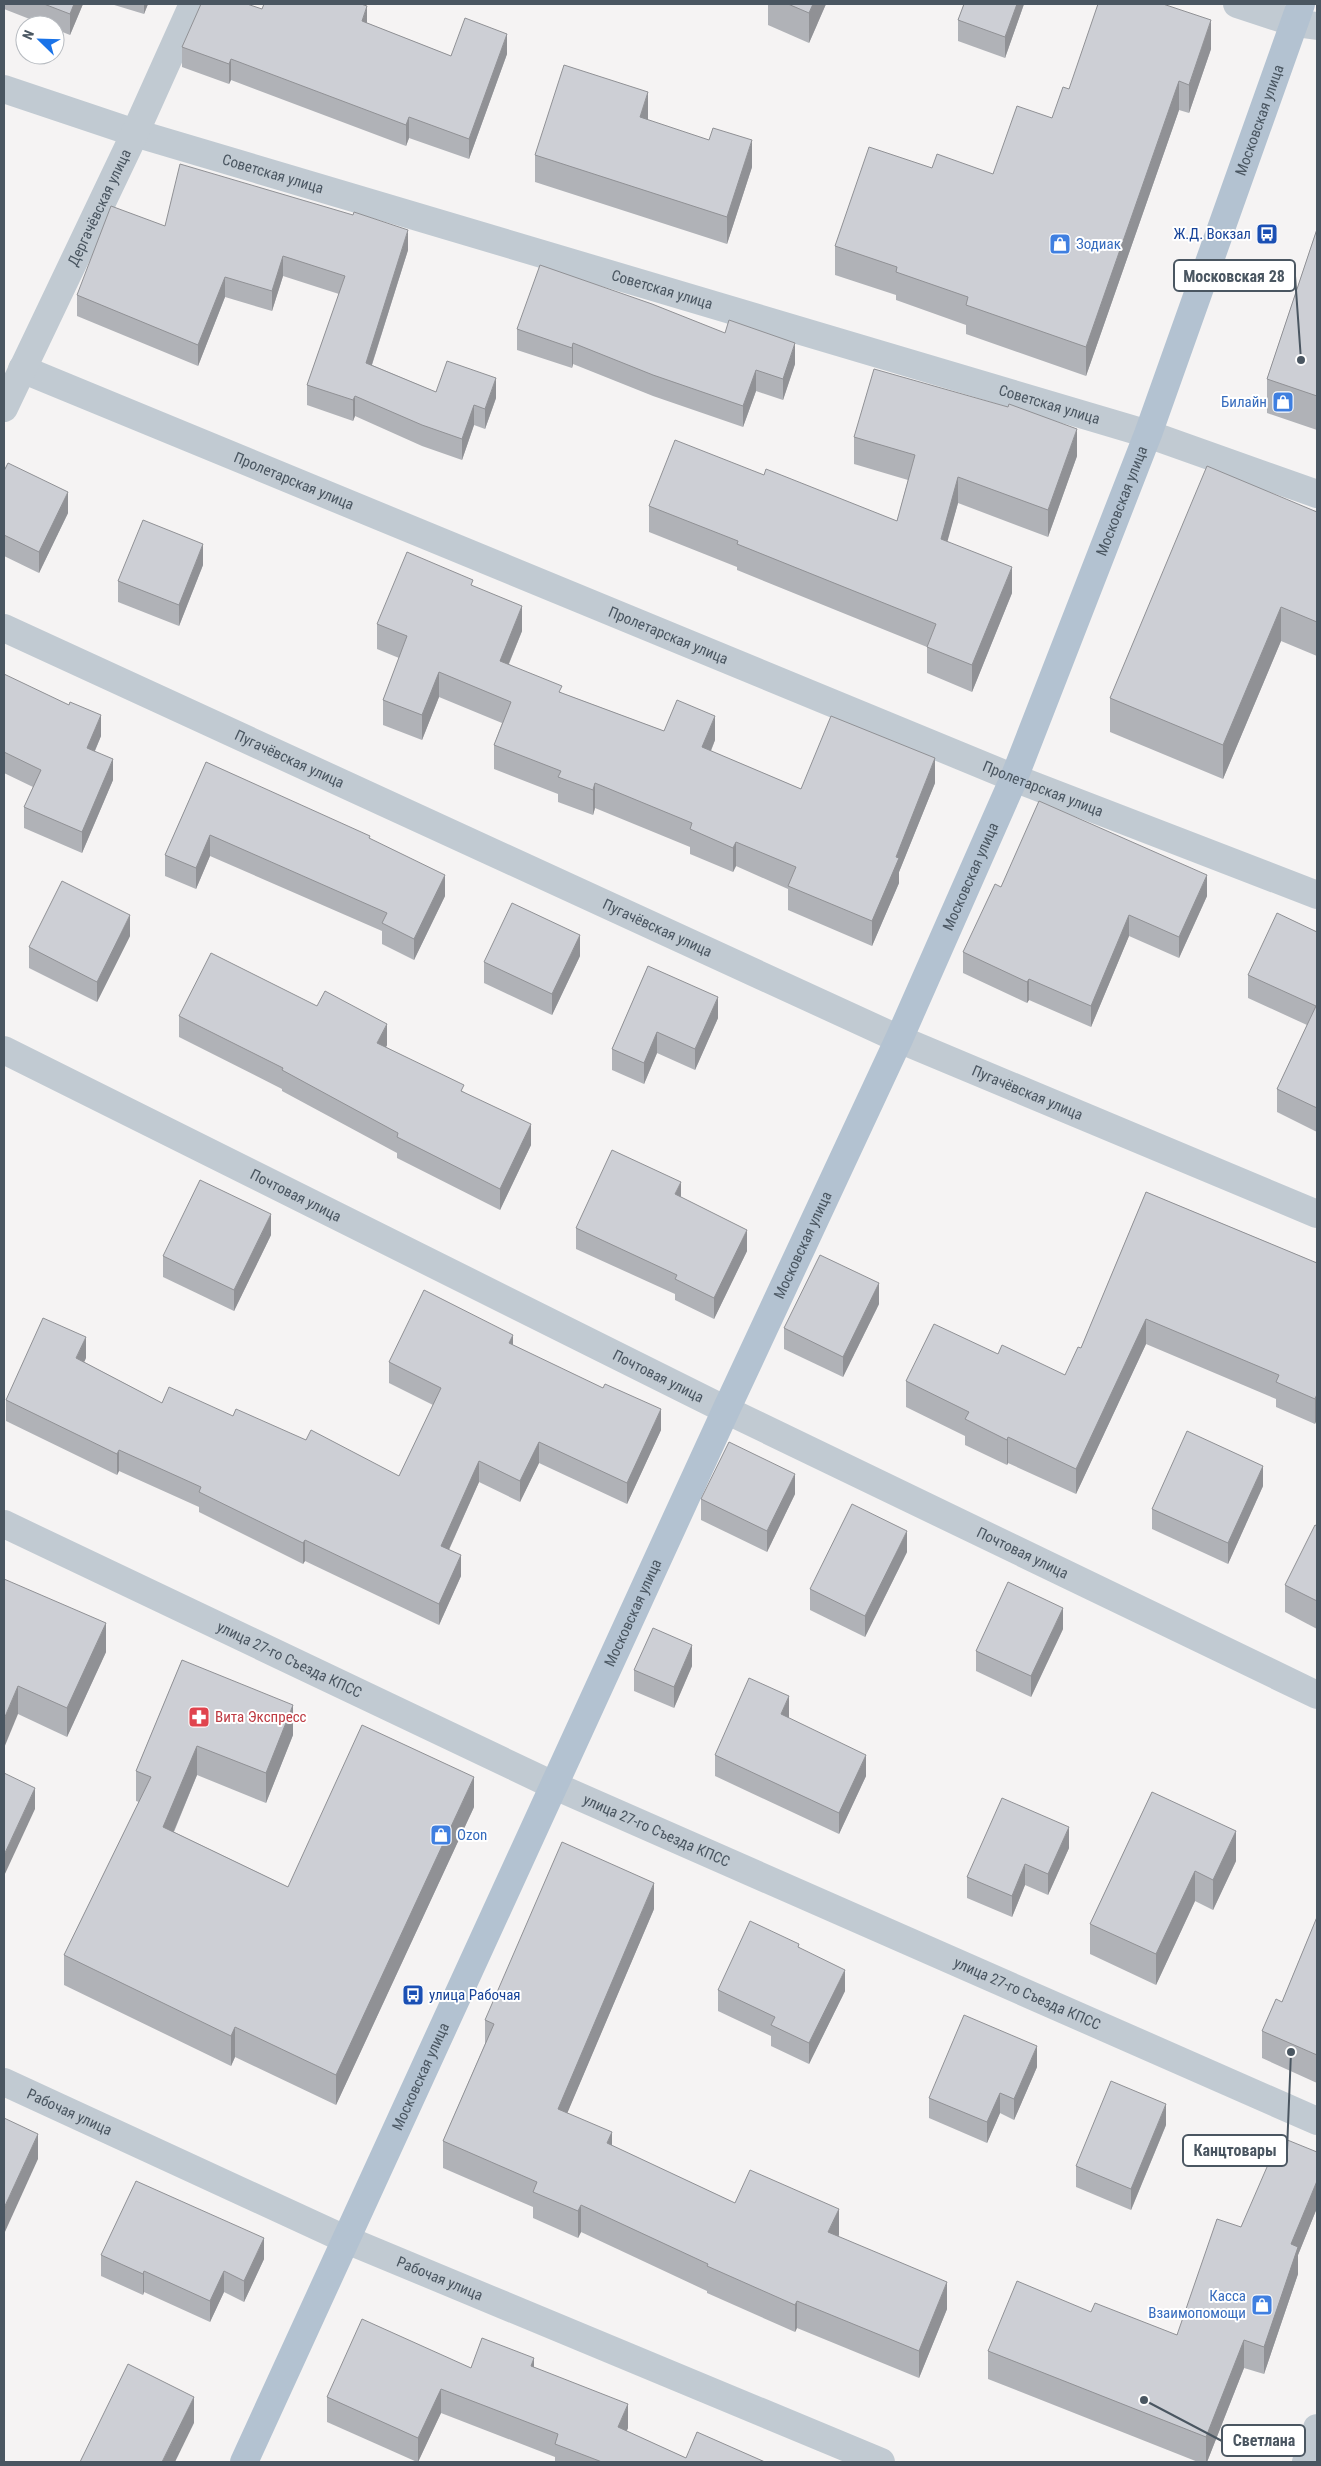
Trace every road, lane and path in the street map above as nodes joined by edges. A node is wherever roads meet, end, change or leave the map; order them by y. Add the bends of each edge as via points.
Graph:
1 (193, 4) edge
2 (1237, 4) edge
3 (1304, 17) edge
4 (4, 89) edge
5 (135, 132) junction
6 (22, 369) junction
7 (4, 408) edge
8 (1148, 434) junction
9 (1317, 494) edge
10 (4, 628) edge
11 (1014, 778) junction
12 (1317, 895) edge
13 (899, 1039) junction
14 (4, 1050) edge
15 (1317, 1214) edge
16 (726, 1410) junction
17 (4, 1524) edge
18 (1317, 1695) edge
19 (555, 1786) junction
20 (4, 2082) edge
21 (1317, 2121) edge
22 (348, 2240) junction
23 (1317, 2428) edge
24 (244, 2462) edge
25 (880, 2462) edge
26 (1306, 2462) edge

1 - 5 street, Дергачёвская улица
2 - 3 street
3 - 8 main road, Московская улица
4 - 5 street, Советская улица
5 - 6 street, Дергачёвская улица
5 - 8 street, Советская улица
6 - 7 street, Дергачёвская улица
6 - 11 street, Пролетарская улица
8 - 9 street, Советская улица
8 - 11 main road, Московская улица
10 - 13 street, Пугачёвская улица
11 - 12 street, Пролетарская улица
11 - 13 main road, Московская улица
13 - 15 street, Пугачёвская улица
13 - 16 main road, Московская улица
14 - 16 street, Почтовая улица
16 - 18 street, Почтовая улица
16 - 19 main road, Московская улица
17 - 19 street, улица 27-го Съезда КПСС
19 - 21 street, улица 27-го Съезда КПСС
19 - 22 main road, Московская улица
20 - 22 street, Рабочая улица
22 - 24 main road, Московская улица
22 - 25 street, Рабочая улица
23 - 26 street

